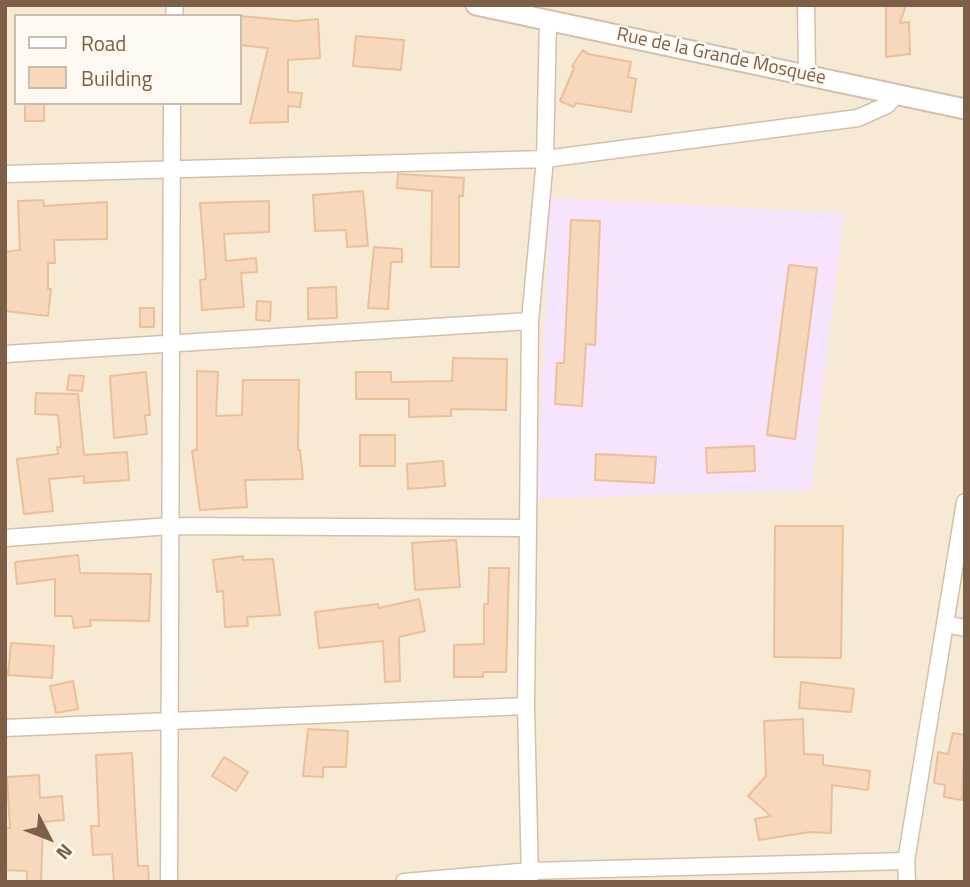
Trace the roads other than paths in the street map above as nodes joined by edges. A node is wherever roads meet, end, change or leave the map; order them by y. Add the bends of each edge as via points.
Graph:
1 (476, 5) edge
2 (806, 5) edge
3 (548, 21) junction
4 (807, 74) junction
5 (895, 96) junction
6 (172, 105) edge
7 (965, 109) edge
8 (545, 159) junction
9 (170, 168) junction
10 (5, 174) edge
11 (530, 321) junction
12 (170, 342) junction
13 (5, 354) edge
14 (965, 502) edge
15 (170, 526) junction
16 (528, 528) junction
17 (5, 538) edge
18 (945, 624) junction
19 (965, 628) edge
20 (526, 706) junction
21 (170, 720) junction
22 (5, 728) edge
23 (906, 861) junction
24 (530, 876) edge
25 (169, 882) edge
26 (404, 882) edge
27 (907, 882) edge

1 - 3 street, Rue de la Grande Mosquée
2 - 4 street
3 - 4 street, Rue de la Grande Mosquée
3 - 8 street
4 - 5 street, Rue de la Grande Mosquée
5 - 7 street, Rue de la Grande Mosquée
5 - 8 street via 887,105 858,118
6 - 9 street
8 - 9 street
8 - 11 street
9 - 10 street
9 - 12 street
11 - 12 street
11 - 16 street
12 - 13 street
12 - 15 street
14 - 18 street
15 - 16 street
15 - 17 street
15 - 21 street
16 - 20 street
18 - 19 street
18 - 23 street
20 - 21 street
20 - 24 street
21 - 22 street
21 - 25 street
23 - 24 street
23 - 27 street
24 - 26 street

